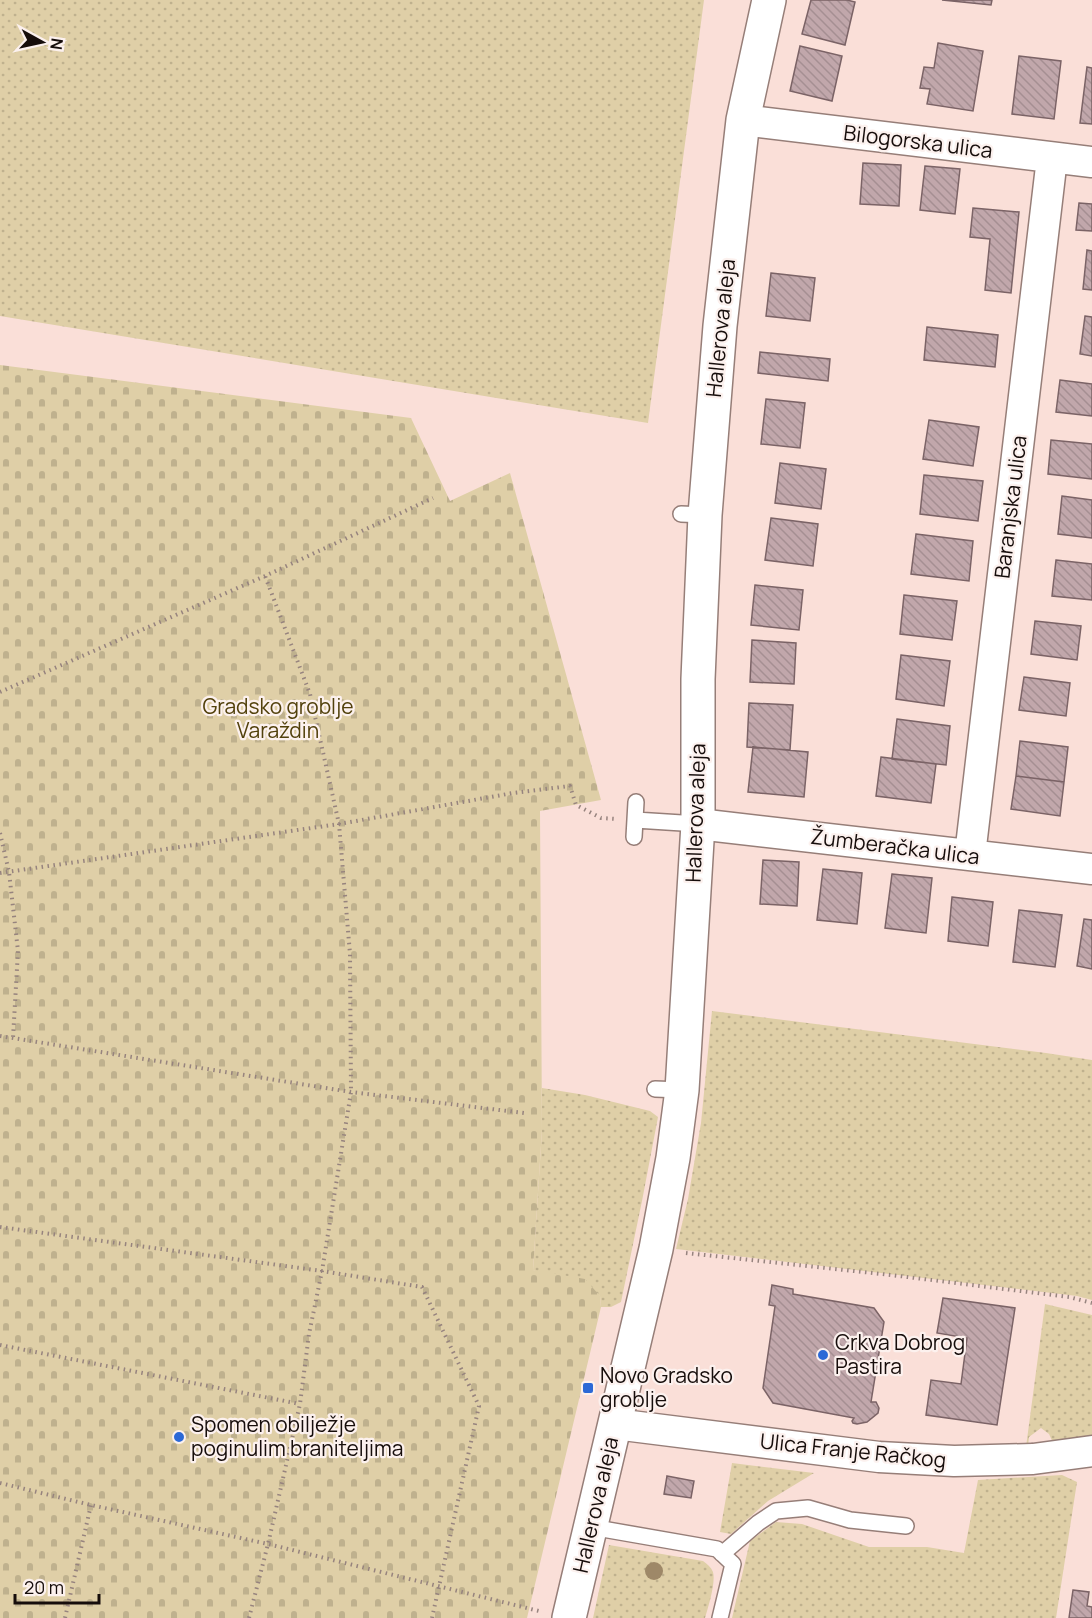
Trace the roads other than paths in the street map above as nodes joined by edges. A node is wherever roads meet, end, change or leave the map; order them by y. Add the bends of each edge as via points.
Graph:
1 (769, 0) edge
2 (743, 120) junction
3 (1052, 158) junction
4 (1092, 162) edge
5 (636, 802) dead end
6 (635, 820) junction
7 (698, 824) junction
8 (634, 837) dead end
9 (970, 855) junction
10 (1092, 869) edge
11 (615, 1424) junction
12 (1092, 1451) edge
13 (906, 1526) dead end
14 (591, 1527) junction
15 (722, 1554) junction
16 (569, 1618) edge
17 (720, 1618) edge

1 - 2 main road, Hallerova aleja
2 - 3 street, Bilogorska ulica
2 - 7 main road, Hallerova aleja via 720,326 693,514
3 - 4 street, Bilogorska ulica
3 - 9 street, Baranjska ulica
5 - 6 lane
6 - 7 lane
6 - 8 lane
7 - 9 street, Žumberačka ulica
7 - 11 main road, Hallerova aleja via 669,1089 673,1158
9 - 10 street, Žumberačka ulica
11 - 12 street, Ulica Franje Račkog via 879,1457 954,1461 1033,1459
11 - 14 main road, Hallerova aleja
13 - 15 lane via 850,1520 808,1508 776,1511
14 - 15 lane via 717,1549
14 - 16 main road, Hallerova aleja
15 - 17 lane via 733,1564

